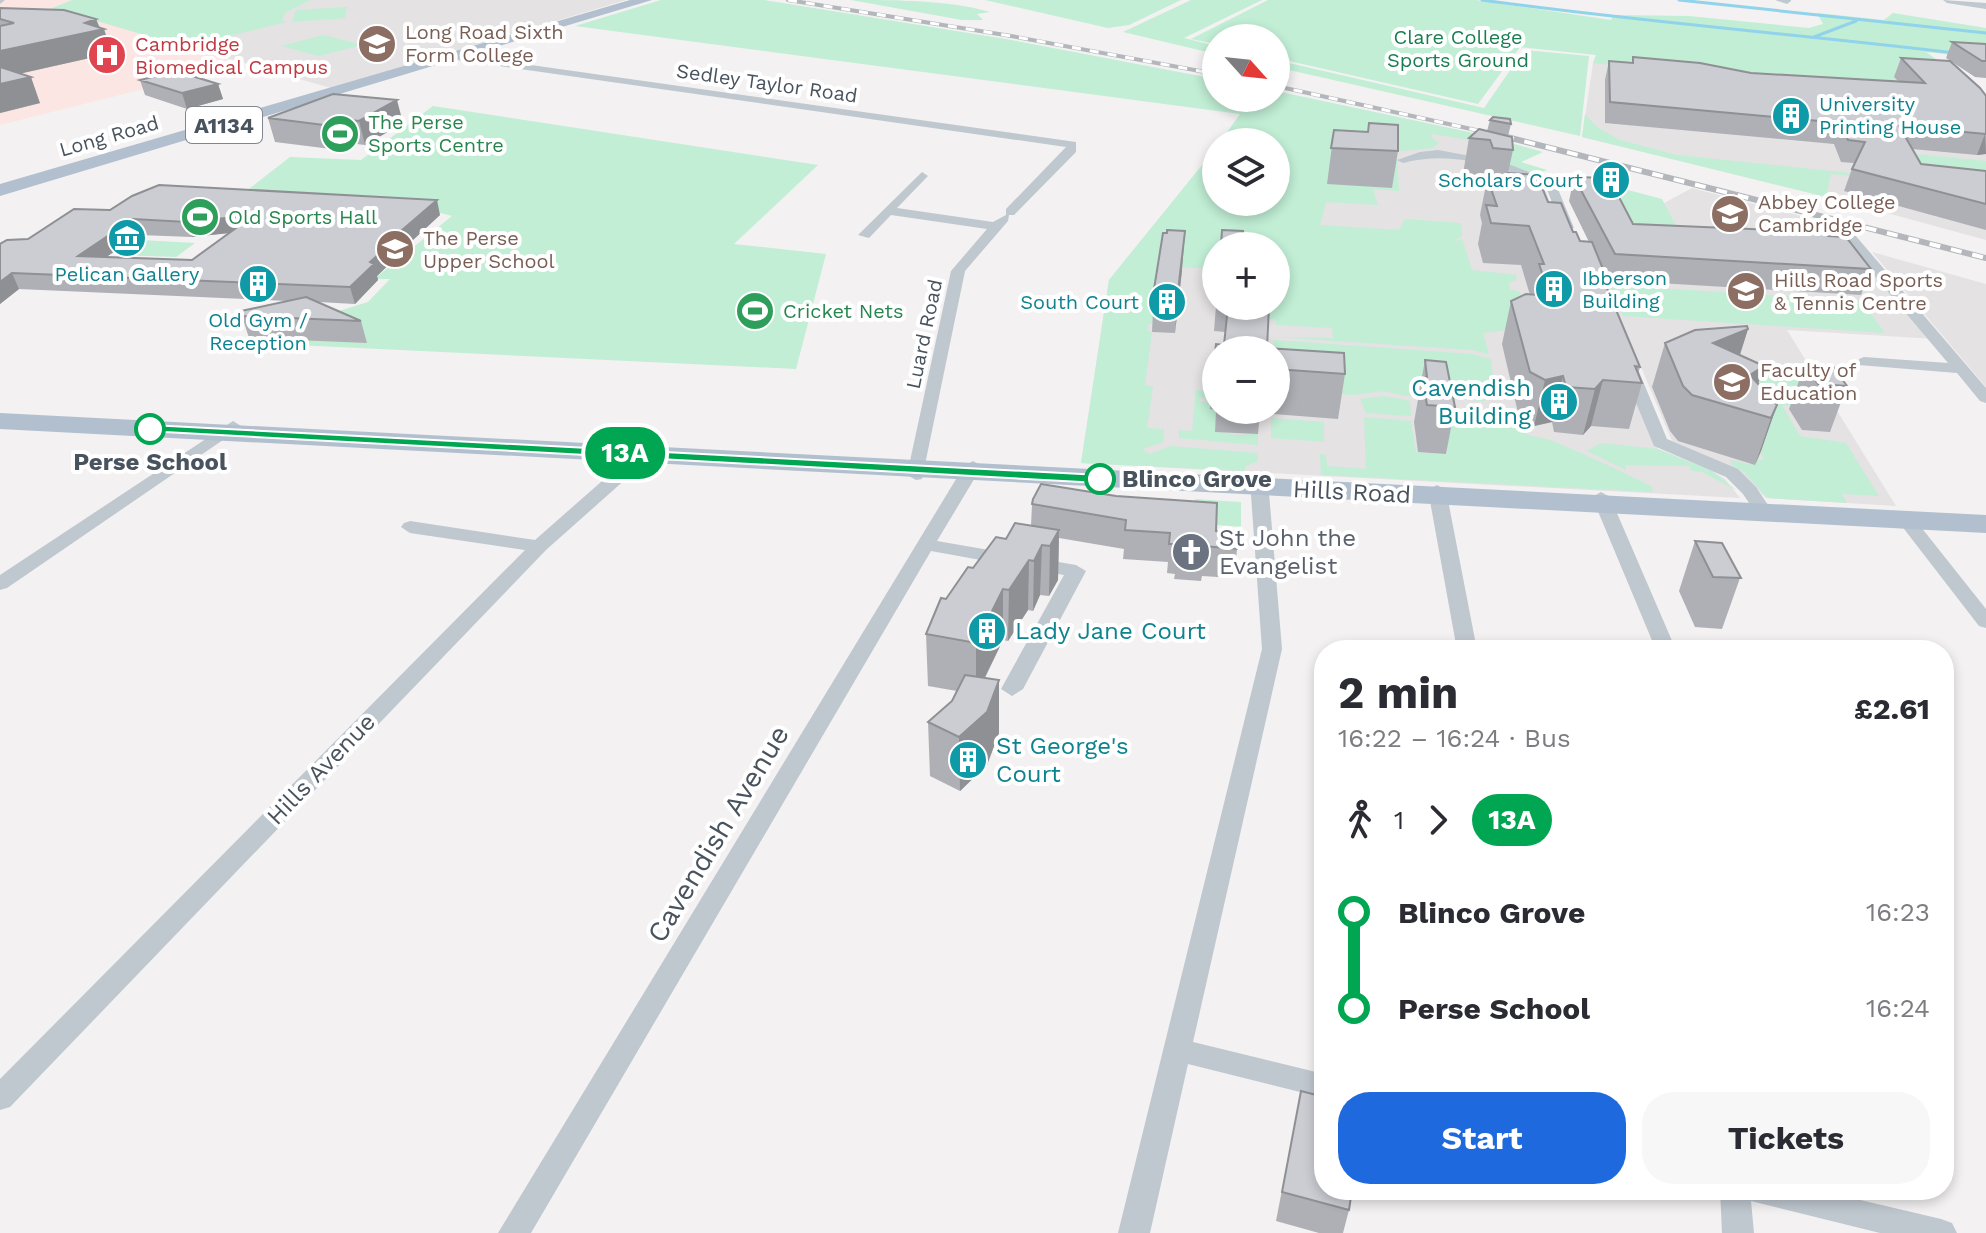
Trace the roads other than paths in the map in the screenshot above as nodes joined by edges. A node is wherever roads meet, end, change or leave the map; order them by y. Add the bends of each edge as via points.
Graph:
1 (645, 0) edge
2 (1947, 0) edge
3 (1986, 6) edge
4 (453, 57) junction
5 (1073, 147) joint
6 (1388, 155) edge
7 (922, 176) dead end
8 (0, 190) edge
9 (889, 211) junction
10 (1003, 219) junction
11 (1844, 231) dead end
12 (864, 235) dead end
13 (1574, 241) edge
14 (1621, 349) edge
15 (1864, 362) dead end
16 (1962, 369) junction
17 (1986, 398) edge
18 (0, 421) edge
19 (228, 429) junction
20 (647, 452) junction
21 (971, 469) junction
22 (917, 472) junction
23 (1259, 484) junction
24 (1437, 493) junction
25 (1603, 501) junction
26 (1765, 514) junction
27 (1907, 521) junction
28 (1986, 524) edge
29 (410, 527) dead end
30 (927, 545) junction
31 (539, 546) junction
32 (0, 584) edge
33 (1986, 622) edge
34 (1465, 640) edge
35 (1662, 640) edge
36 (1012, 689) dead end
37 (1177, 1050) junction
38 (1314, 1084) edge
39 (0, 1098) edge
40 (1736, 1200) edge
41 (1801, 1200) edge
42 (514, 1233) edge
43 (1134, 1233) edge
44 (1738, 1233) edge
45 (1941, 1233) edge

1 - 4 main road, Long Road / A1134
2 - 3 street
4 - 5 street, Sedley Taylor Road
4 - 8 main road, Long Road / A1134
5 - 10 street, Luard Road
6 - 13 street via 1498,163 1551,185
7 - 9 street
9 - 10 street
9 - 12 street
10 - 22 street, Luard Road via 958,271
11 - 16 street
14 - 26 street via 1660,442 1732,473
15 - 16 street
16 - 17 street
18 - 19 main road, Hills Road
19 - 20 main road, Hills Road
19 - 32 street
20 - 22 main road, Hills Road
20 - 31 street, Hills Avenue
21 - 22 main road, Hills Road
21 - 23 main road, Hills Road
21 - 30 street, Cavendish Avenue
23 - 24 main road, Hills Road
23 - 37 street via 1272,649
24 - 25 main road, Hills Road
24 - 34 street
25 - 26 main road, Hills Road
25 - 35 street
26 - 27 main road, Hills Road
27 - 28 main road, Hills Road
27 - 33 street
29 - 31 street
30 - 36 street via 1076,571
30 - 42 street, Cavendish Avenue
31 - 39 street, Hills Avenue
37 - 38 street
37 - 43 street
40 - 44 street
41 - 45 street

